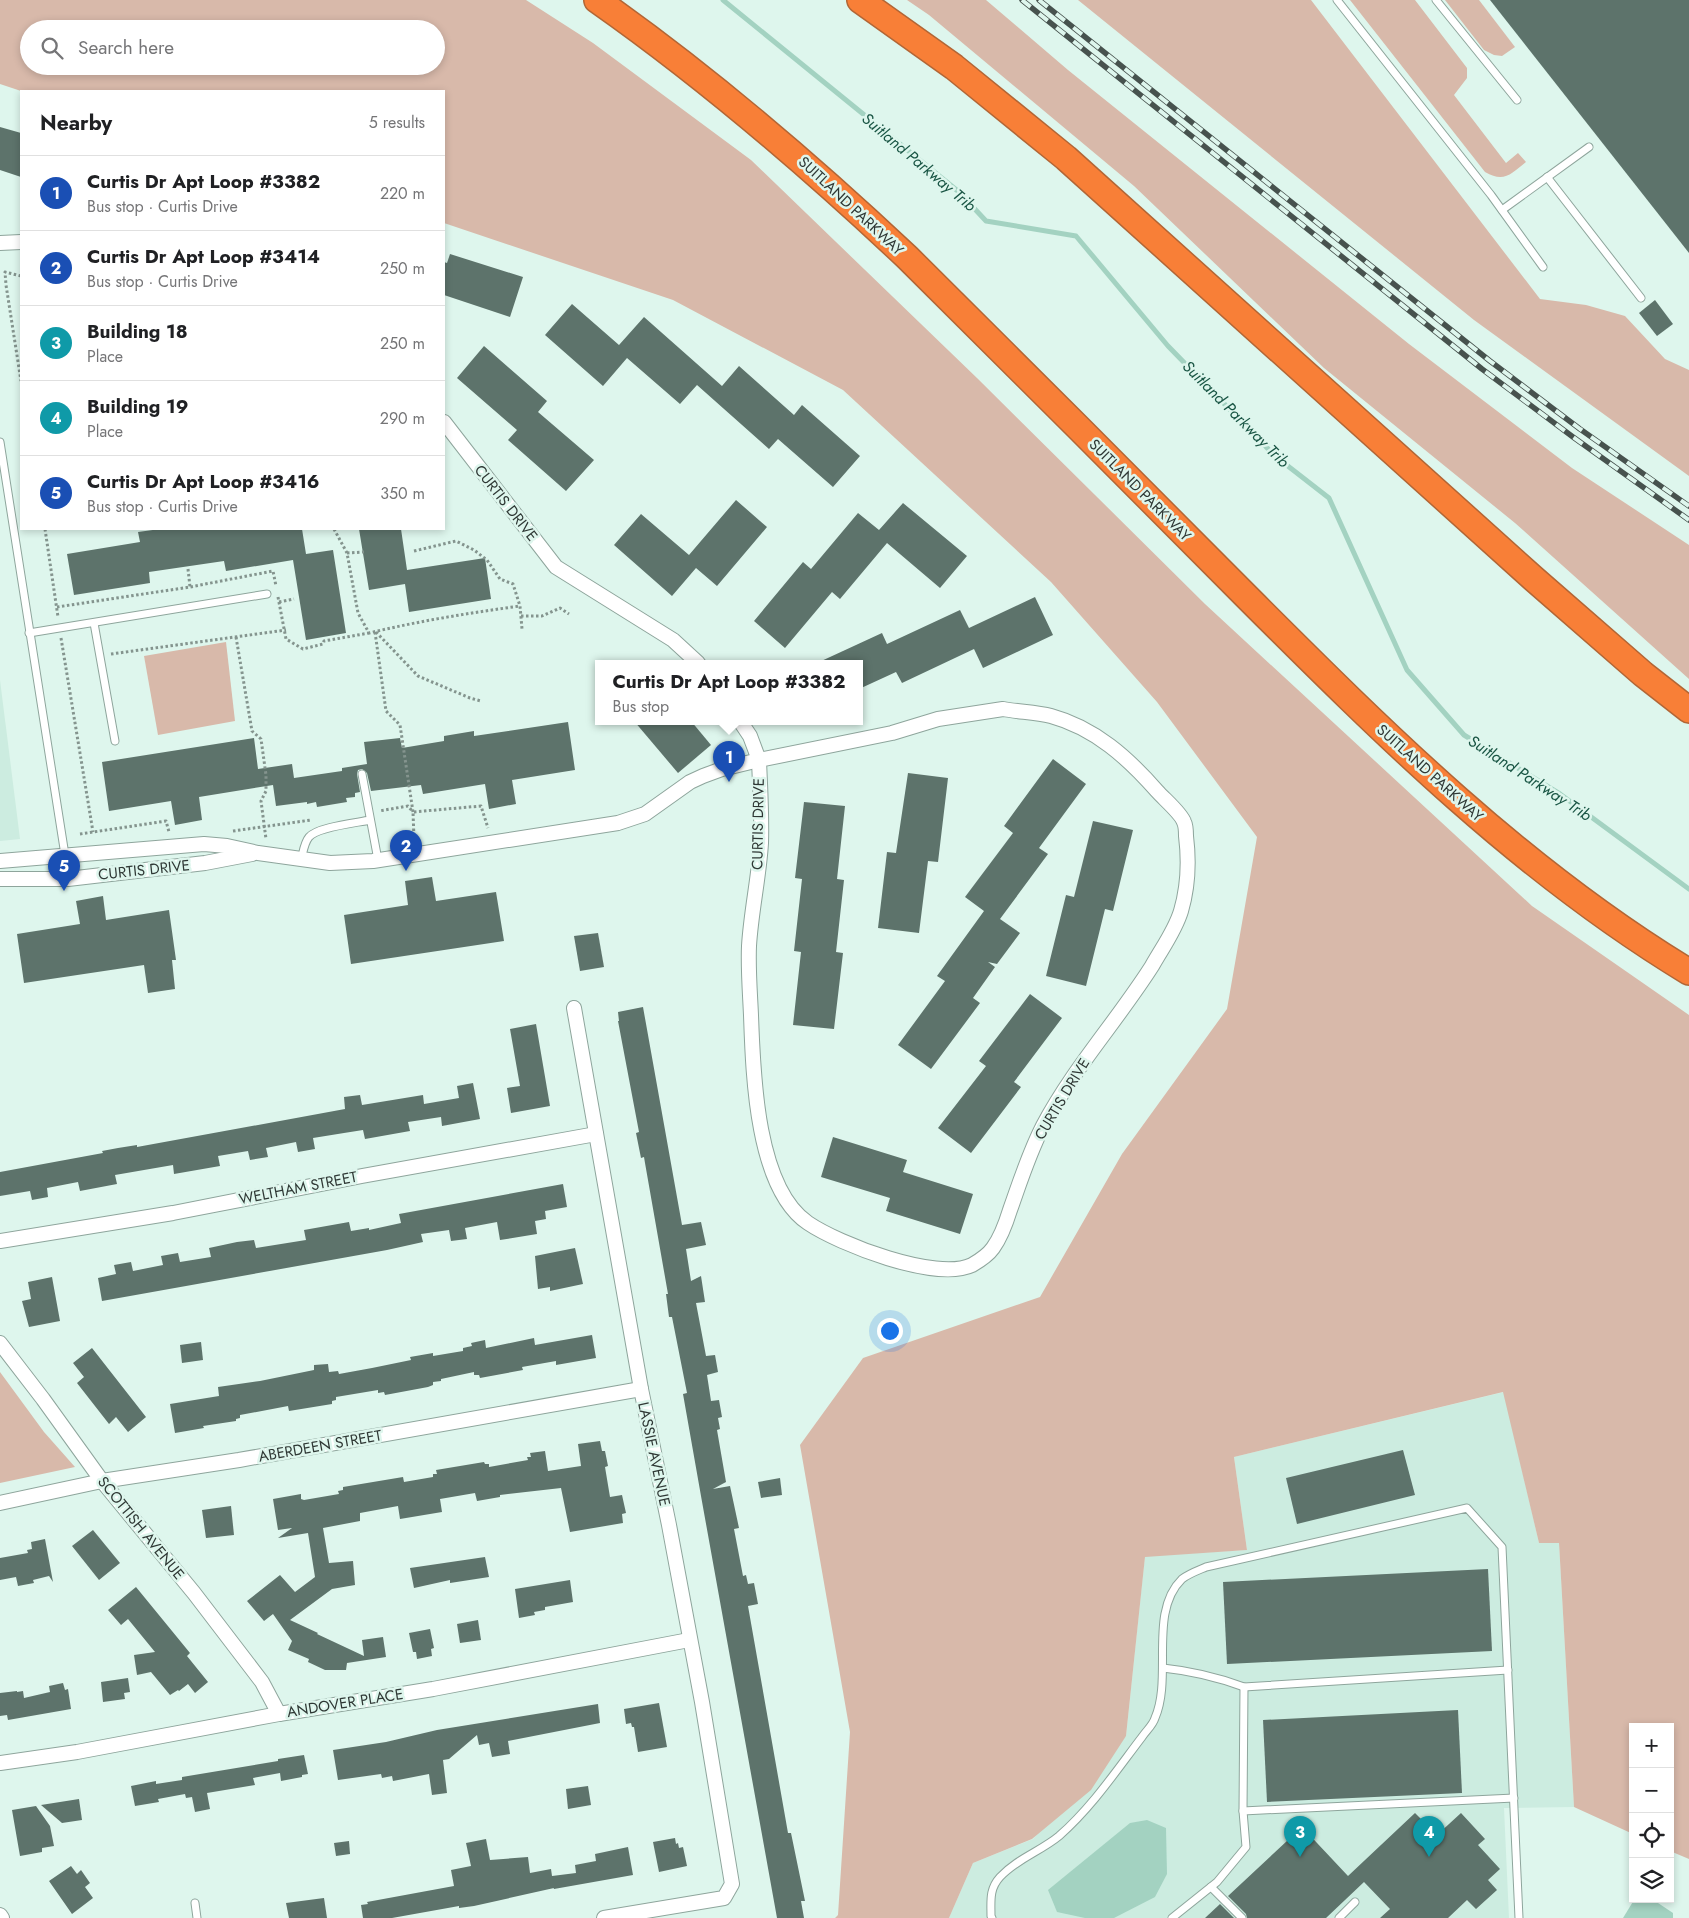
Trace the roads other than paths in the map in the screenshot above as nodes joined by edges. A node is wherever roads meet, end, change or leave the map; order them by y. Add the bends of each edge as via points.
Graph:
1 (597, 0) edge
2 (860, 0) edge
3 (1337, 0) edge
4 (1436, 0) edge
5 (1517, 100) dead end
6 (1589, 147) dead end
7 (1547, 177) junction
8 (1502, 210) junction
9 (20, 242) edge
10 (0, 243) edge
11 (1543, 267) dead end
12 (1641, 298) dead end
13 (445, 423) edge
14 (0, 442) edge
15 (267, 594) dead end
16 (94, 622) junction
17 (29, 633) junction
18 (695, 660) edge
19 (1689, 710) edge
20 (743, 725) edge
21 (115, 741) dead end
22 (760, 760) junction
23 (362, 774) dead end
24 (370, 817) junction
25 (263, 854) junction
26 (65, 856) junction
27 (300, 860) junction
28 (378, 860) junction
29 (0, 861) edge
30 (0, 880) edge
31 (1689, 972) edge
32 (574, 1008) dead end
33 (596, 1134) junction
34 (0, 1241) edge
35 (0, 1343) edge
36 (641, 1389) junction
37 (102, 1481) junction
38 (0, 1503) edge
39 (690, 1640) junction
40 (1163, 1668) junction
41 (1508, 1670) junction
42 (1244, 1687) junction
43 (279, 1714) junction
44 (0, 1763) edge
45 (1514, 1798) junction
46 (1243, 1810) junction
47 (1212, 1887) junction
48 (1355, 1902) dead end
49 (195, 1903) dead end
50 (197, 1918) edge
51 (604, 1918) edge
52 (992, 1918) edge
53 (1172, 1918) edge
54 (1242, 1918) edge
55 (1339, 1918) edge
56 (1520, 1918) edge

1 - 31 highway, SUITLAND PARKWAY via 728,98 839,192 1444,788 1555,880
2 - 19 highway via 946,61 1066,158 1534,579
3 - 8 lane
4 - 5 lane
6 - 7 lane
7 - 8 lane
7 - 12 lane
8 - 11 lane
9 - 10 street
13 - 18 street, CURTIS DRIVE via 556,567 673,640
14 - 17 lane
15 - 16 lane
16 - 17 lane
16 - 21 lane
17 - 26 lane
20 - 22 street, CURTIS DRIVE
22 - 22 street, CURTIS DRIVE via 761,845 749,947 750,1001 753,1076 768,1159 775,1178 790,1207 821,1231 895,1260 942,1269 970,1266 994,1248 1042,1128 1073,1076 1136,991 1170,936 1181,912 1186,889 1189,856 1184,821 1135,766 1096,735 1050,716 1032,713 1003,709 938,719 892,734
22 - 28 street, CURTIS DRIVE via 702,776 645,814 618,823
23 - 24 lane
24 - 27 lane via 310,835
24 - 28 lane
25 - 26 street, CURTIS DRIVE via 204,844
25 - 27 street, CURTIS DRIVE
25 - 30 street, CURTIS DRIVE via 68,879
26 - 29 street, CURTIS DRIVE
27 - 28 street, CURTIS DRIVE via 330,863
32 - 33 street, LASSIE AVENUE
33 - 34 street, WELTHAM STREET via 173,1213
33 - 36 street, LASSIE AVENUE
35 - 37 street, SCOTTISH AVENUE
36 - 37 street, ABERDEEN STREET
36 - 39 street, LASSIE AVENUE
37 - 38 street, ABERDEEN STREET
37 - 43 street, SCOTTISH AVENUE via 206,1608 262,1682
39 - 43 street, ANDOVER PLACE via 433,1689
39 - 51 street, LASSIE AVENUE via 732,1884 724,1898
40 - 41 lane via 1162,1633 1168,1605 1183,1578 1206,1567 1467,1508 1502,1547
40 - 42 lane via 1191,1671
40 - 52 lane via 1155,1719 1078,1819 1057,1838 1025,1856 1000,1877 991,1890
41 - 42 lane
41 - 45 lane
42 - 46 lane
43 - 44 street, ANDOVER PLACE
45 - 46 lane
45 - 56 lane
46 - 47 lane via 1246,1848
47 - 53 lane
47 - 54 lane
48 - 55 lane
49 - 50 lane

